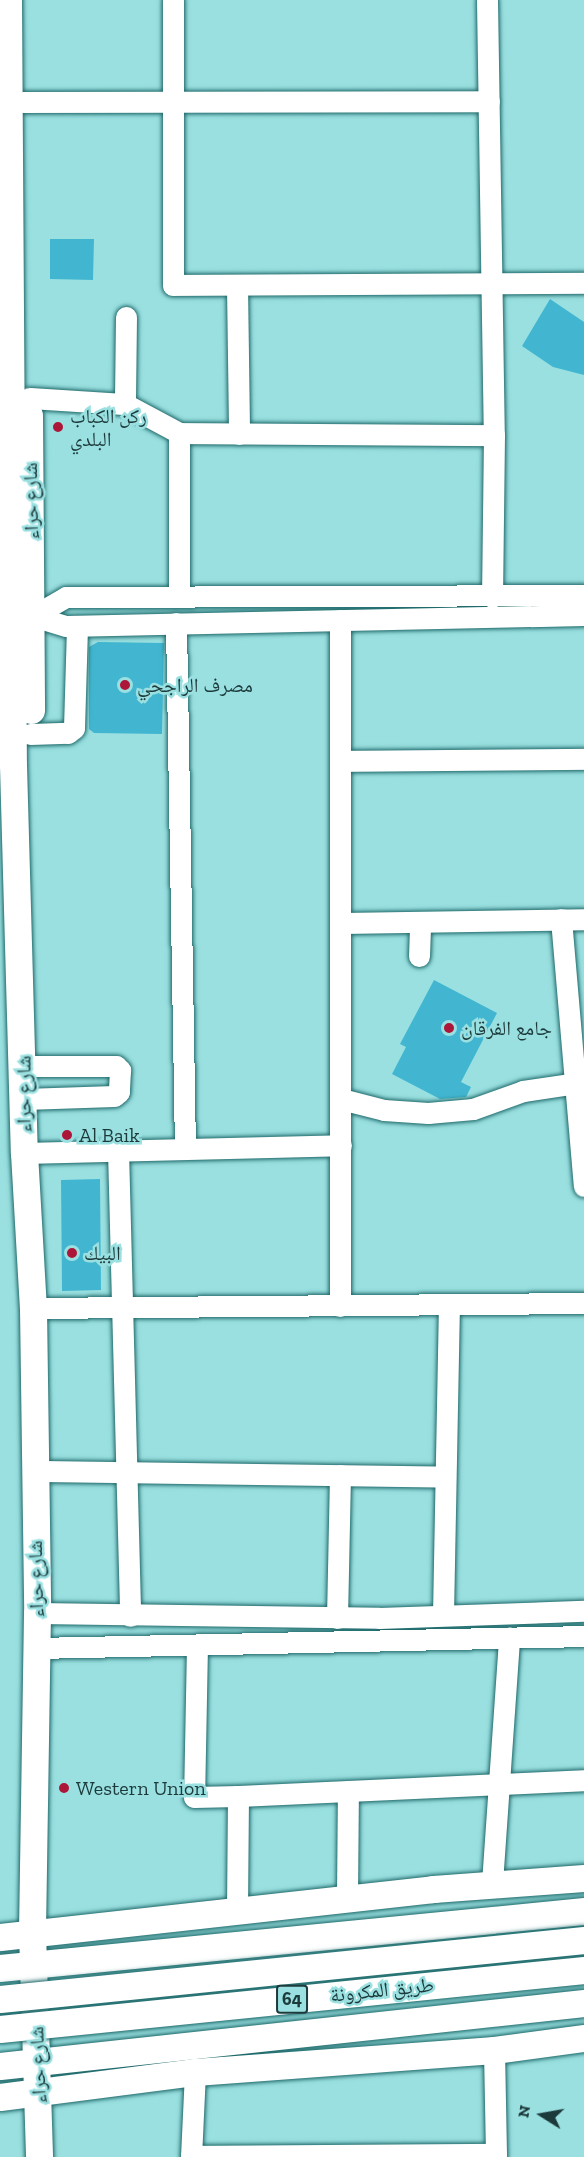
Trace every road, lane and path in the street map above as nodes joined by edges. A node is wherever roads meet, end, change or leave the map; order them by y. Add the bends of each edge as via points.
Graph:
1 (8, 0) edge
2 (21, 0) edge
3 (173, 0) edge
4 (487, 0) edge
5 (173, 100) junction
6 (489, 101) junction
7 (23, 102) junction
8 (491, 283) junction
9 (584, 283) edge
10 (237, 285) junction
11 (126, 317) dead end
12 (29, 398) junction
13 (125, 404) junction
14 (179, 433) junction
15 (239, 434) junction
16 (494, 435) junction
17 (584, 595) edge
18 (179, 596) junction
19 (492, 597) junction
20 (388, 598) junction
21 (584, 615) edge
22 (33, 616) junction
23 (386, 619) junction
24 (340, 620) junction
25 (176, 623) junction
26 (77, 626) junction
27 (30, 734) junction
28 (584, 759) edge
29 (340, 761) junction
30 (561, 919) junction
31 (584, 919) edge
32 (420, 922) junction
33 (342, 923) junction
34 (419, 956) dead end
35 (23, 1002) junction
36 (24, 1066) junction
37 (65, 1066) junction
38 (580, 1083) edge
39 (63, 1097) junction
40 (24, 1099) junction
41 (341, 1099) junction
42 (341, 1145) junction
43 (185, 1149) junction
44 (118, 1150) junction
45 (24, 1153) junction
46 (584, 1186) edge
47 (584, 1303) edge
48 (449, 1305) junction
49 (340, 1306) junction
50 (121, 1307) junction
51 (33, 1308) junction
52 (34, 1471) junction
53 (126, 1474) junction
54 (340, 1475) junction
55 (444, 1478) junction
56 (584, 1611) edge
57 (37, 1613) junction
58 (443, 1615) junction
59 (130, 1616) junction
60 (337, 1618) junction
61 (380, 1618) junction
62 (584, 1636) edge
63 (509, 1638) junction
64 (383, 1641) junction
65 (197, 1645) junction
66 (36, 1648) junction
67 (584, 1780) edge
68 (498, 1784) junction
69 (348, 1791) junction
70 (238, 1796) junction
71 (584, 1878) edge
72 (492, 1883) junction
73 (433, 1889) junction
74 (347, 1898) junction
75 (237, 1910) junction
76 (584, 1911) edge
77 (437, 1924) junction
78 (32, 1932) junction
79 (0, 1937) edge
80 (584, 1940) edge
81 (275, 1942) junction
82 (34, 1964) junction
83 (0, 1968) edge
84 (584, 1970) edge
85 (0, 1999) edge
86 (584, 2003) edge
87 (536, 2008) junction
88 (0, 2029) edge
89 (286, 2036) junction
90 (584, 2038) edge
91 (543, 2043) junction
92 (494, 2049) junction
93 (38, 2061) junction
94 (0, 2066) edge
95 (195, 2072) junction
96 (39, 2092) junction
97 (0, 2097) edge
98 (496, 2155) edge
99 (191, 2156) edge
100 (341, 2156) edge
101 (39, 2157) edge

1 - 35 main road, شارع حراء via 13,765
2 - 7 main road, شارع حراء
3 - 5 street
4 - 6 street
5 - 6 street
5 - 7 street
5 - 10 street via 173,285
6 - 8 street
7 - 12 main road, شارع حراء
8 - 9 street
8 - 10 street
8 - 16 street
10 - 15 street
11 - 13 street
12 - 13 street
12 - 22 main road, شارع حراء
13 - 14 street
14 - 15 street
14 - 18 street
15 - 16 street
16 - 19 street
17 - 19 street
18 - 20 street
18 - 22 street via 66,597
19 - 20 street
20 - 23 street
21 - 23 street
22 - 26 street
22 - 27 main road, شارع حراء
23 - 24 street
24 - 25 street
24 - 29 street
25 - 26 street
25 - 43 street
26 - 27 street via 74,728 68,733
27 - 35 main road, شارع حراء
28 - 29 street
29 - 33 street
30 - 31 street
30 - 32 street
30 - 38 street
32 - 33 street
32 - 34 street
33 - 41 street
35 - 36 main road, شارع حراء
36 - 37 street
36 - 40 main road, شارع حراء
37 - 39 street
37 - 39 street via 116,1066 120,1070 114,1096
38 - 41 street via 523,1091 473,1109 428,1113 384,1110
38 - 46 street
39 - 40 street
40 - 45 main road, شارع حراء
41 - 42 street
42 - 43 street
42 - 49 street
43 - 44 street
44 - 45 street
44 - 50 street
45 - 51 main road, شارع حراء
47 - 48 street
48 - 49 street
48 - 55 street
49 - 50 street
50 - 51 street
50 - 53 street
51 - 52 main road, شارع حراء
52 - 53 street
52 - 57 main road, شارع حراء
53 - 54 street
53 - 59 street
54 - 55 street
54 - 60 street
55 - 58 street
56 - 58 street
57 - 59 street
57 - 66 main road, شارع حراء
58 - 61 street
59 - 60 street
60 - 61 street
61 - 64 street
62 - 63 street
63 - 64 street
63 - 68 street
64 - 65 street
65 - 66 street
65 - 70 street via 194,1797
66 - 78 main road, شارع حراء
67 - 68 street
68 - 69 street
68 - 72 street
69 - 70 street
69 - 74 street
70 - 75 street
71 - 72 main road
72 - 73 main road
73 - 74 main road
73 - 77 main road
74 - 75 main road
75 - 78 main road
76 - 77 main road
77 - 81 main road
78 - 79 main road
78 - 82 main road, شارع حراء
80 - 85 main road, طريق المكرونة / 64, bridge
81 - 82 main road
81 - 89 main road via 141,1968 128,1990 123,2009 131,2027 144,2037
82 - 83 main road
82 - 93 main road, شارع حراء
84 - 88 main road, طريق المكرونة / 64, bridge
86 - 87 main road
87 - 89 main road
87 - 91 main road
89 - 93 main road
90 - 91 main road
91 - 92 main road
92 - 95 main road
92 - 98 street
93 - 94 main road
93 - 96 main road, شارع حراء
95 - 96 main road
95 - 99 street
96 - 97 main road
96 - 101 main road, شارع حراء
98 - 100 street
99 - 100 street

